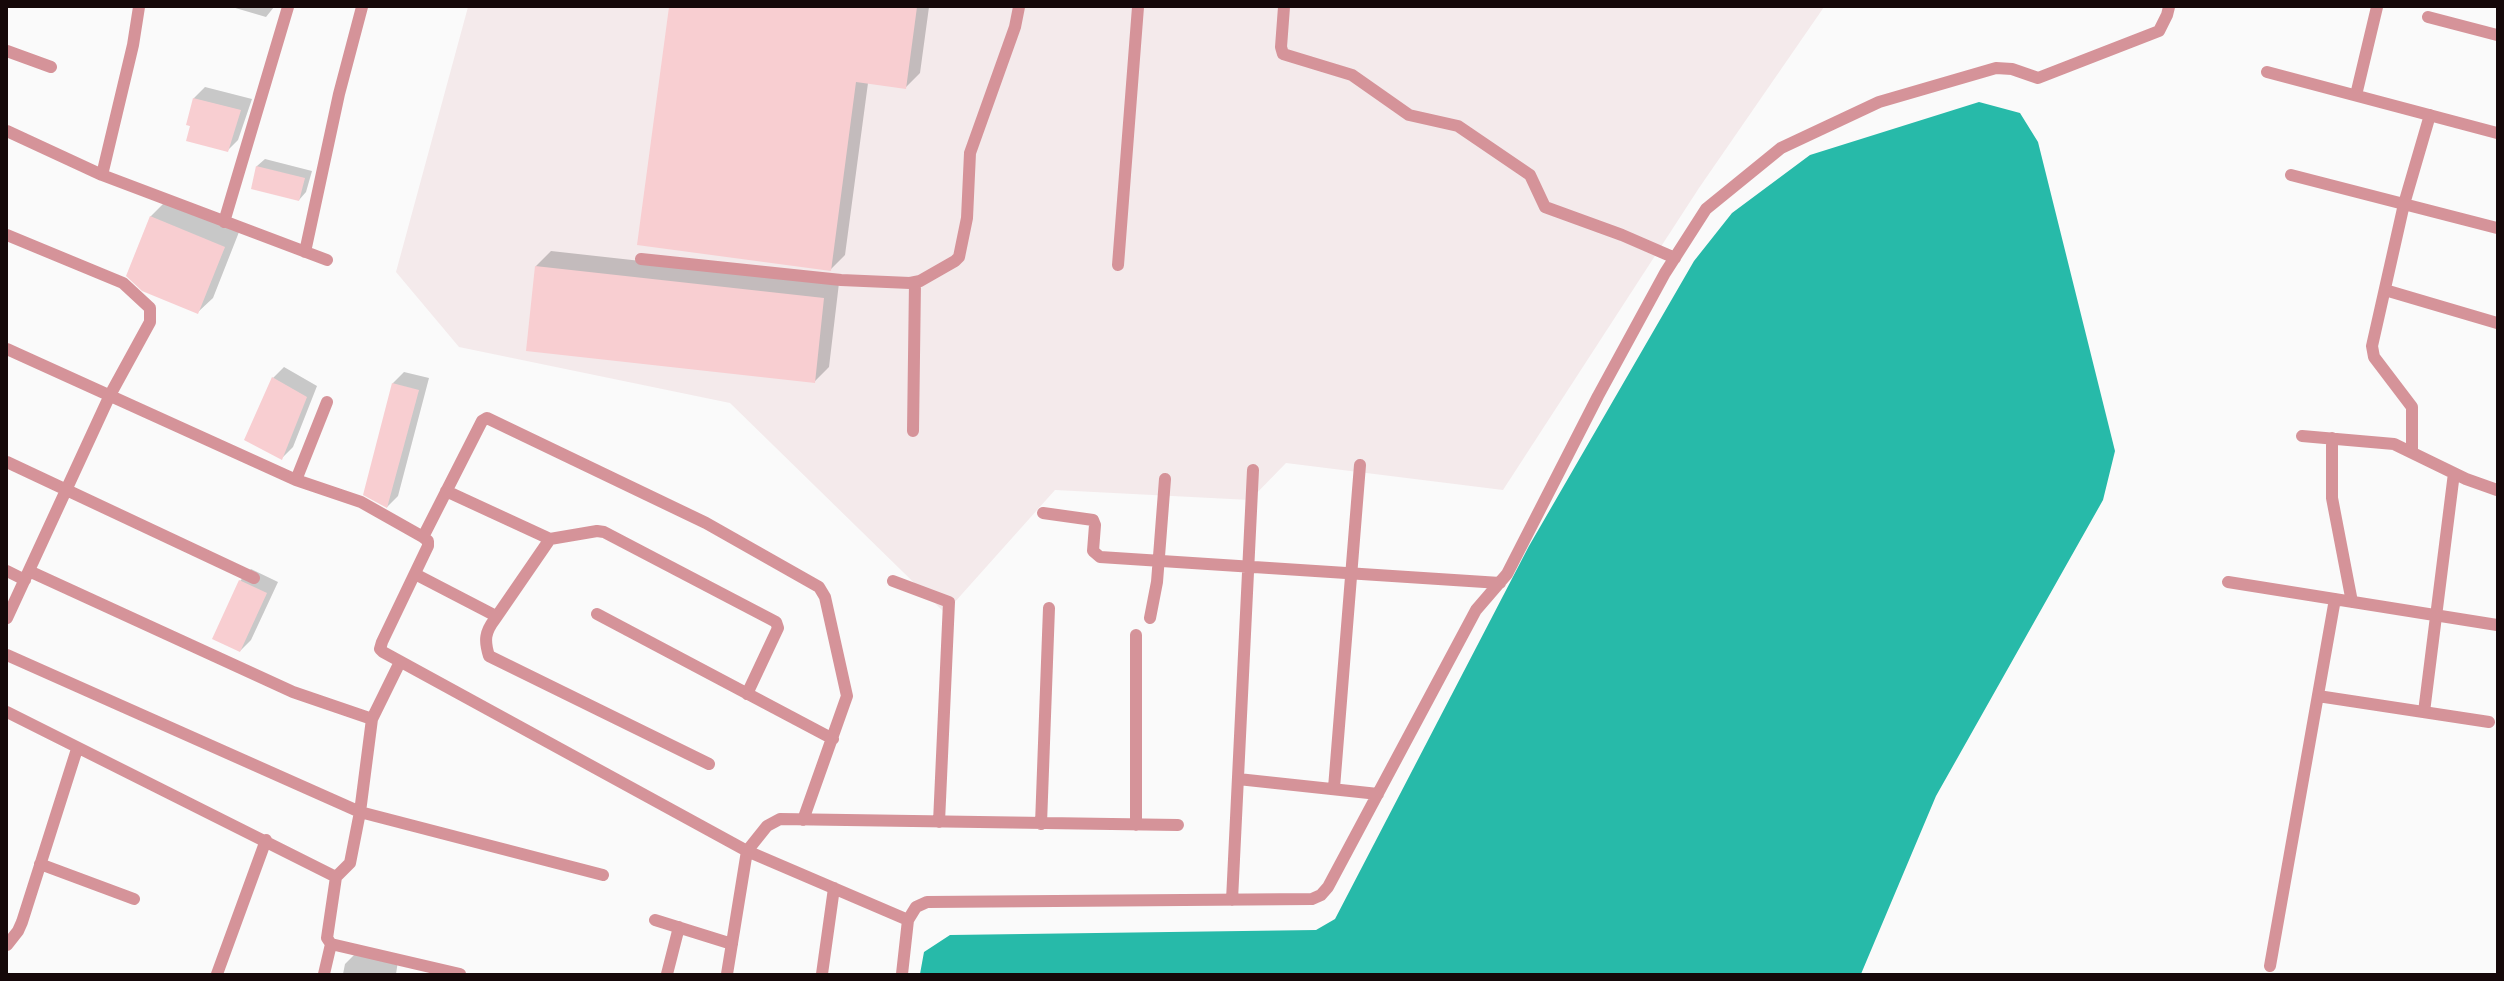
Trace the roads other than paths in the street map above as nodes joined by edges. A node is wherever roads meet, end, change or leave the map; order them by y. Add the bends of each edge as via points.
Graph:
1 (139, 7) edge
2 (288, 7) edge
3 (362, 7) edge
4 (1019, 7) edge
5 (1138, 7) edge
6 (1284, 7) edge
7 (2169, 7) edge
8 (2378, 7) edge
9 (2428, 17) dead end
10 (2497, 35) edge
11 (7, 51) edge
12 (51, 67) dead end
13 (2267, 72) dead end
14 (2356, 96) junction
15 (2430, 115) junction
16 (7, 131) edge
17 (2497, 133) edge
18 (102, 175) junction
19 (2291, 175) dead end
20 (2404, 204) junction
21 (224, 222) junction
22 (2497, 228) edge
23 (7, 235) edge
24 (305, 252) junction
25 (1674, 258) junction
26 (640, 259) dead end
27 (327, 260) dead end
28 (1118, 265) dead end
29 (915, 282) junction
30 (2385, 290) junction
31 (2497, 323) edge
32 (7, 349) edge
33 (110, 395) junction
34 (327, 402) dead end
35 (913, 431) dead end
36 (2302, 436) dead end
37 (2332, 438) junction
38 (2412, 451) junction
39 (7, 462) edge
40 (1360, 465) dead end
41 (1253, 470) dead end
42 (2454, 472) junction
43 (1165, 479) dead end
44 (296, 480) junction
45 (67, 489) junction
46 (2497, 490) edge
47 (446, 491) junction
48 (1043, 513) dead end
49 (423, 537) junction
50 (550, 539) junction
51 (1159, 560) junction
52 (1248, 566) junction
53 (7, 571) edge
54 (1350, 573) junction
55 (415, 574) junction
56 (27, 575) junction
57 (254, 578) dead end
58 (894, 581) dead end
59 (2228, 582) dead end
60 (1500, 583) junction
61 (2335, 599) junction
62 (2352, 602) junction
63 (1049, 608) dead end
64 (597, 614) dead end
65 (2438, 615) junction
66 (7, 618) edge
67 (1150, 618) dead end
68 (495, 619) junction
69 (2497, 625) edge
70 (1136, 635) dead end
71 (7, 655) edge
72 (400, 662) junction
73 (747, 694) junction
74 (2318, 696) junction
75 (7, 712) edge
76 (2424, 712) junction
77 (372, 719) junction
78 (2489, 722) dead end
79 (833, 739) junction
80 (77, 749) junction
81 (709, 764) dead end
82 (1238, 779) junction
83 (1334, 788) junction
84 (1378, 794) junction
85 (360, 812) junction
86 (803, 820) junction
87 (939, 822) junction
88 (1041, 824) junction
89 (1136, 825) junction
90 (1178, 825) dead end
91 (266, 840) junction
92 (747, 851) junction
93 (40, 864) junction
94 (603, 875) dead end
95 (336, 877) junction
96 (834, 888) junction
97 (134, 899) dead end
98 (1232, 900) junction
99 (655, 920) dead end
100 (908, 920) junction
101 (679, 927) junction
102 (330, 944) junction
103 (732, 944) junction
104 (7, 945) edge
105 (2270, 966) dead end
106 (446, 973) edge
107 (217, 974) edge
108 (324, 974) edge
109 (460, 974) edge
110 (667, 974) edge
111 (728, 974) edge
112 (822, 974) edge
113 (902, 974) edge

1 - 18 street via 133,45
2 - 21 street
3 - 24 street via 339,94
4 - 29 street via 1015,27 970,153 967,218 959,257
5 - 28 street
6 - 25 street via 1281,47 1283,54 1352,75 1409,115 1458,126 1530,175 1544,207 1622,235
7 - 25 street via 2159,31 2038,78 2004,67 1996,68 1879,102 1776,151 1706,209
8 - 14 street
9 - 10 street
11 - 12 street
13 - 14 street
14 - 15 street
15 - 17 street
15 - 20 street
16 - 18 street
18 - 21 street
19 - 20 street
20 - 22 street
20 - 30 street
21 - 24 street
23 - 33 street via 123,283 150,308 150,322
24 - 27 street
25 - 60 street
26 - 29 street via 841,280
29 - 35 street
30 - 31 street
30 - 38 street via 2372,352 2412,407
32 - 33 street
33 - 44 street
33 - 45 street
34 - 44 street
36 - 37 street
37 - 38 street via 2385,441
37 - 62 street via 2332,498
38 - 42 street
39 - 45 street
40 - 54 street
41 - 52 street
42 - 46 street
42 - 65 street
43 - 51 street
44 - 49 street via 361,502
45 - 56 street
45 - 57 street
47 - 49 street
47 - 50 street
47 - 79 street via 482,421 491,418 706,523 819,587 825,597 848,696
48 - 51 street via 1093,520 1095,555
49 - 55 street via 428,541 428,546
50 - 68 street
50 - 73 street via 604,532 776,622 778,628
51 - 52 street
51 - 67 street
52 - 54 street
52 - 82 street
53 - 56 street
54 - 60 street
54 - 83 street
55 - 68 street via 491,612
55 - 72 street via 380,649
56 - 66 street
56 - 77 street via 293,692
58 - 87 street via 949,602
59 - 61 street
60 - 84 street via 1476,610
61 - 62 street
61 - 74 street
62 - 65 street
63 - 88 street
64 - 73 street
65 - 69 street
65 - 76 street
68 - 81 street via 487,630 485,643 490,656
70 - 89 street
71 - 85 street
72 - 77 street
72 - 92 street
73 - 79 street
74 - 76 street
74 - 105 street
75 - 80 street
76 - 78 street
77 - 85 street
79 - 86 street
80 - 91 street
80 - 93 street
82 - 83 street
82 - 98 street
83 - 84 street
84 - 98 street via 1328,887 1321,895 1312,899
85 - 94 street
85 - 95 street via 350,864
86 - 87 street
86 - 92 street via 772,821
87 - 88 street
88 - 89 street
89 - 90 street
91 - 95 street
91 - 107 street
92 - 96 street
92 - 103 street
93 - 97 street
93 - 104 street via 18,931
95 - 102 street via 327,938
96 - 100 street
96 - 112 street
98 - 100 street via 927,902 916,907
99 - 101 street
100 - 113 street
101 - 103 street
101 - 110 street
102 - 106 street
102 - 108 street
103 - 111 street
106 - 109 street

